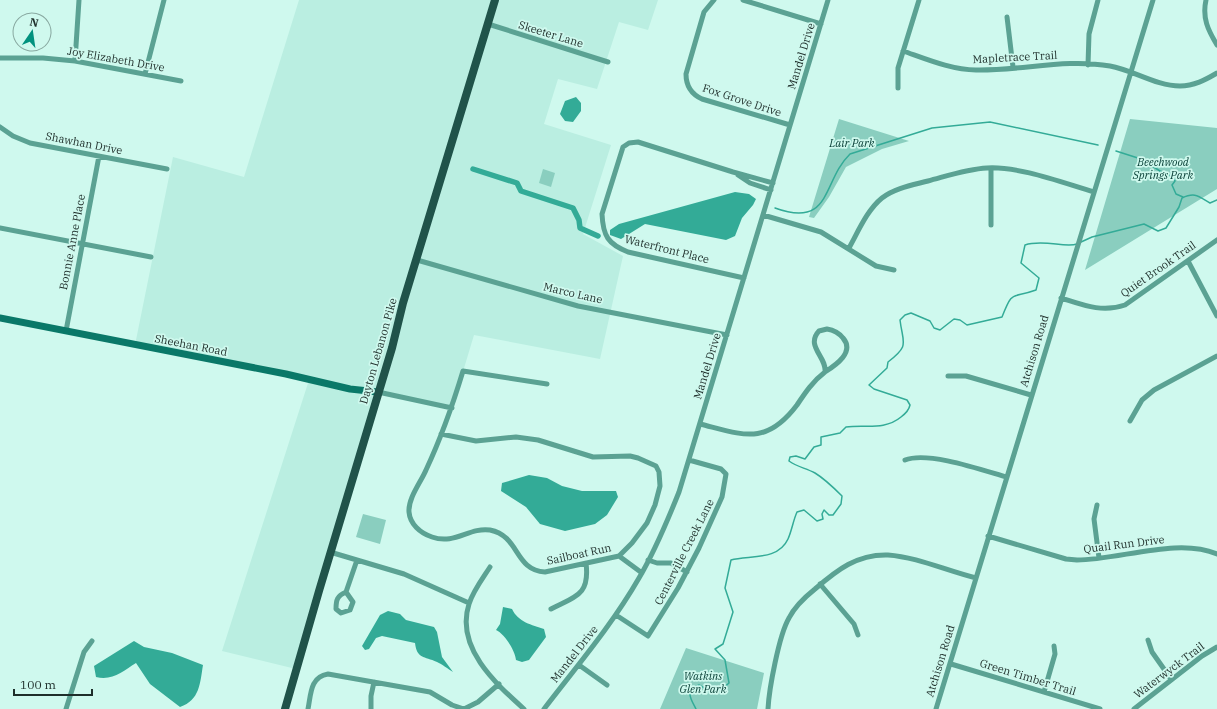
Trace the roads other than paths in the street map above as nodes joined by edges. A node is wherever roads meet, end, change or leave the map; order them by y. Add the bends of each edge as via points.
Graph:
1 (79, 0) edge
2 (164, 0) edge
3 (495, 0) edge
4 (714, 0) edge
5 (743, 0) edge
6 (828, 0) edge
7 (918, 0) edge
8 (1098, 0) edge
9 (1152, 0) edge
10 (1206, 0) edge
11 (1007, 17) dead end
12 (488, 24) junction
13 (821, 24) junction
14 (1217, 45) edge
15 (903, 51) junction
16 (0, 58) edge
17 (75, 61) junction
18 (608, 62) dead end
19 (1088, 65) junction
20 (1013, 68) junction
21 (1131, 71) junction
22 (1217, 73) edge
23 (146, 74) junction
24 (181, 81) dead end
25 (898, 88) dead end
26 (790, 126) junction
27 (0, 127) edge
28 (99, 156) junction
29 (991, 168) junction
30 (167, 169) dead end
31 (733, 172) junction
32 (773, 183) junction
33 (771, 190) junction
34 (1094, 192) junction
35 (763, 215) junction
36 (991, 225) dead end
37 (0, 228) edge
38 (1217, 240) edge
39 (82, 244) junction
40 (849, 248) junction
41 (151, 257) dead end
42 (417, 260) junction
43 (1188, 261) junction
44 (894, 270) dead end
45 (744, 278) junction
46 (1061, 298) junction
47 (1217, 316) edge
48 (0, 318) edge
49 (66, 331) junction
50 (727, 335) junction
51 (1217, 356) edge
52 (825, 372) junction
53 (948, 376) dead end
54 (547, 384) dead end
55 (378, 392) junction
56 (1031, 395) junction
57 (452, 408) junction
58 (1130, 421) dead end
59 (700, 424) junction
60 (441, 434) junction
61 (689, 460) junction
62 (905, 460) dead end
63 (1006, 476) junction
64 (1097, 505) dead end
65 (988, 536) junction
66 (330, 552) junction
67 (1217, 554) edge
68 (619, 556) junction
69 (1099, 558) junction
70 (357, 560) junction
71 (648, 560) junction
72 (586, 563) junction
73 (490, 566) dead end
74 (687, 572) junction
75 (642, 573) junction
76 (976, 578) junction
77 (820, 584) junction
78 (346, 592) dead end
79 (469, 603) junction
80 (551, 610) dead end
81 (616, 615) junction
82 (858, 635) dead end
83 (1148, 640) dead end
84 (92, 641) dead end
85 (1054, 646) dead end
86 (1217, 647) edge
87 (579, 664) junction
88 (950, 664) junction
89 (1171, 679) junction
90 (374, 682) junction
91 (500, 684) junction
92 (607, 686) dead end
93 (1044, 692) junction
94 (66, 709) edge
95 (285, 709) edge
96 (308, 709) edge
97 (371, 709) edge
98 (464, 709) edge
99 (524, 709) edge
100 (544, 709) edge
101 (768, 709) edge
102 (936, 709) edge
103 (1100, 709) edge
104 (1134, 709) edge

1 - 17 street
2 - 23 street
3 - 12 main road, Dayton Lebanon Pike
4 - 26 street, Fox Grove Drive via 704,12 686,74 690,91 702,99
5 - 13 street
6 - 13 street, Mandel Drive
7 - 15 street
8 - 19 street via 1089,34
9 - 21 street, Atchison Road
10 - 14 street via 1205,19
11 - 20 street
12 - 18 street, Skeeter Lane
12 - 42 main road, Dayton Lebanon Pike
13 - 26 street, Mandel Drive
15 - 20 street, Mapletrace Trail via 966,70
15 - 25 street via 897,74
16 - 17 street, Joy Elizabeth Drive
17 - 23 street, Joy Elizabeth Drive
19 - 20 street, Mapletrace Trail via 1060,64
19 - 21 street, Mapletrace Trail via 1110,66
21 - 22 street, Mapletrace Trail via 1180,86 1193,84
21 - 34 street, Atchison Road
23 - 24 street, Joy Elizabeth Drive
26 - 32 street, Mandel Drive
27 - 28 street, Shawhan Drive via 30,143
28 - 30 street, Shawhan Drive
28 - 39 street, Bonnie Anne Place
29 - 34 street via 1046,178
29 - 36 street
29 - 40 street via 966,171 887,194 873,208
31 - 32 street, Waterfront Place
31 - 33 street, Waterfront Place via 750,183
31 - 45 street, Waterfront Place via 656,147 638,142 630,143 623,147 602,214 602,224 613,246 628,252
32 - 33 street, Mandel Drive
33 - 35 street, Mandel Drive
34 - 46 street, Atchison Road
35 - 40 street via 821,232
35 - 45 street, Mandel Drive
37 - 39 street
38 - 43 street, Quiet Brook Trail
39 - 41 street
39 - 49 street, Bonnie Anne Place
40 - 44 street via 876,266
42 - 50 street, Marco Lane via 578,306
42 - 55 main road, Dayton Lebanon Pike
43 - 46 street, Quiet Brook Trail via 1132,302 1116,308 1096,309
43 - 47 street
45 - 50 street, Mandel Drive
46 - 56 street, Atchison Road
48 - 49 street, Sheehan Road
49 - 55 street, Sheehan Road via 350,389
50 - 59 street, Mandel Drive
51 - 58 street via 1154,390 1142,400
52 - 52 street via 840,361 847,349 841,335 827,329 819,331 814,341 825,365
52 - 59 street via 808,388 785,419 765,433 744,433
53 - 56 street via 966,376
54 - 57 street, Sailboat Run via 463,371
55 - 57 street
55 - 66 main road, Dayton Lebanon Pike
56 - 63 street, Atchison Road
57 - 60 street, Sailboat Run
59 - 61 street, Mandel Drive
60 - 68 street, Sailboat Run via 476,441 516,437 538,440 593,457 630,456 656,466 660,486 655,505 647,523
60 - 72 street, Sailboat Run via 408,510 416,528 424,534 444,540 480,530 501,534 510,541 528,568 536,571 545,572
61 - 71 street, Mandel Drive via 676,499
61 - 74 street, Centerville Creek Lane via 721,469 726,474 719,506
62 - 63 street via 919,457 954,462
63 - 65 street, Atchison Road
64 - 69 street via 1094,519
65 - 69 street, Quail Run Drive via 1066,559
65 - 76 street, Atchison Road
66 - 70 street
66 - 95 main road, Dayton Lebanon Pike
67 - 69 street, Quail Run Drive via 1182,548
68 - 72 street, Sailboat Run
68 - 75 street
70 - 78 street
70 - 79 street via 404,574
71 - 74 street via 671,564
71 - 75 street, Mandel Drive
72 - 80 street via 586,585 581,593
73 - 79 street
74 - 81 street, Centerville Creek Lane via 648,636
75 - 81 street, Mandel Drive
76 - 77 street via 905,558 882,556 867,557 849,563
76 - 88 street, Atchison Road
77 - 82 street via 854,624
77 - 101 street via 798,605 785,626
79 - 91 street via 466,626 469,642 480,663
81 - 87 street, Mandel Drive
83 - 89 street via 1152,652
84 - 94 street via 84,652
85 - 93 street via 1055,654
86 - 89 street, Waterwyck Trail
87 - 92 street
87 - 100 street, Mandel Drive
88 - 93 street, Green Timber Trail
88 - 102 street, Atchison Road
89 - 104 street, Waterwyck Trail
90 - 96 street via 333,674 324,675 313,684
90 - 97 street
90 - 98 street via 430,692 456,708
91 - 98 street via 478,702
91 - 99 street
93 - 103 street, Green Timber Trail

